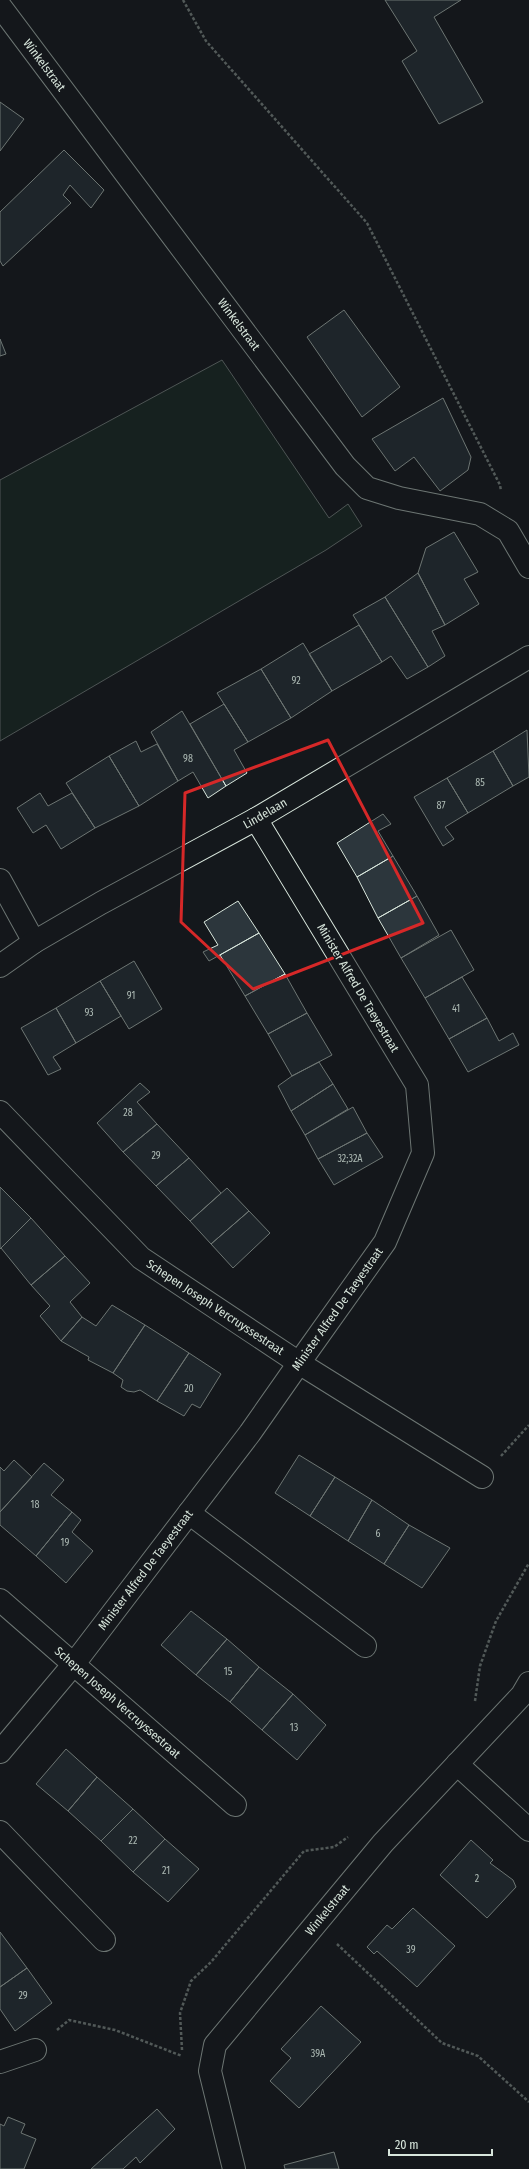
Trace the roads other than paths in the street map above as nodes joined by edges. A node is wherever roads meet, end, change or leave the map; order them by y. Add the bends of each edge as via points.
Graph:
1 (0, 6) edge
2 (529, 567) edge
3 (529, 657) edge
4 (256, 819) junction
5 (0, 880) edge
6 (34, 942) junction
7 (0, 966) edge
8 (0, 1112) edge
9 (300, 1363) junction
10 (482, 1478) road end
11 (189, 1513) junction
12 (0, 1600) edge
13 (365, 1646) dead end
14 (73, 1665) junction
15 (529, 1683) edge
16 (0, 1752) edge
17 (457, 1764) junction
18 (235, 1805) dead end
19 (529, 1830) edge
20 (0, 1832) edge
21 (104, 1940) dead end
22 (35, 2050) road end
23 (0, 2062) edge
24 (234, 2169) edge

1 - 2 street, Winkelstraat via 335,453 361,483 367,488 399,498 480,514 508,531
3 - 4 street, Lindelaan
4 - 6 street, Lindelaan
4 - 9 street, Minister Alfred De Taeyestraat via 417,1085 423,1153 385,1242
5 - 6 street
6 - 7 street, Lindelaan
8 - 9 street, Schepen Joseph Vercruyssestraat via 141,1258
9 - 10 street, Schepen Joseph Vercruyssestraat
9 - 11 street, Minister Alfred De Taeyestraat
11 - 13 street
11 - 14 street, Minister Alfred De Taeyestraat
12 - 14 street, Schepen Joseph Vercruyssestraat
14 - 16 street, Minister Alfred De Taeyestraat
14 - 18 street, Schepen Joseph Vercruyssestraat
15 - 17 street, Winkelstraat via 522,1695
17 - 19 street
17 - 24 street, Winkelstraat via 383,1843 215,2045 210,2070
20 - 21 street
22 - 23 street

